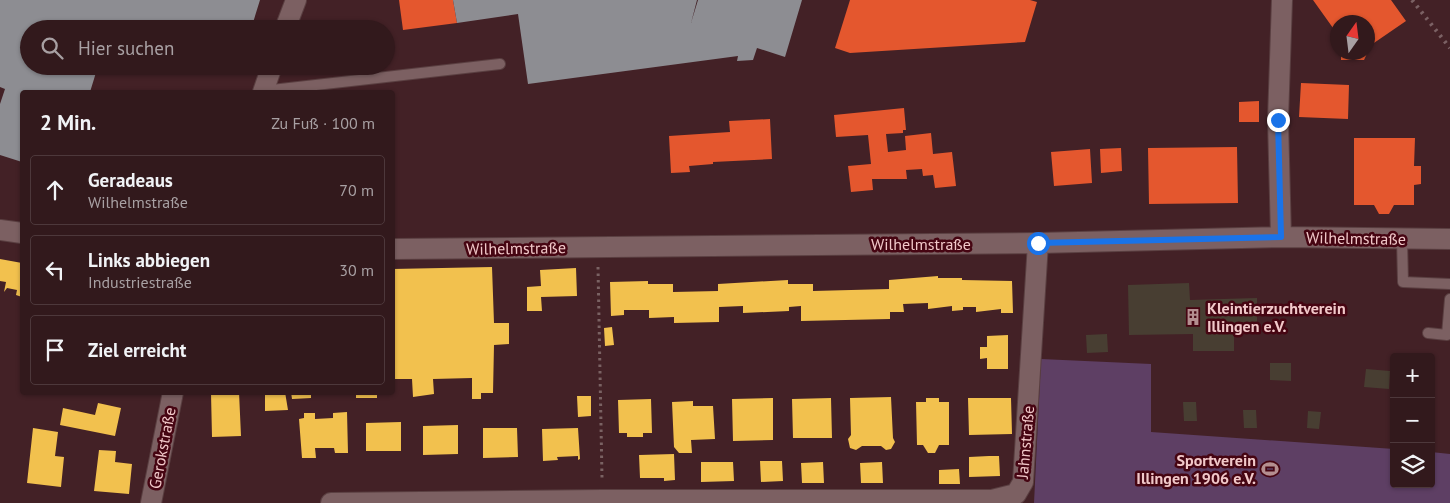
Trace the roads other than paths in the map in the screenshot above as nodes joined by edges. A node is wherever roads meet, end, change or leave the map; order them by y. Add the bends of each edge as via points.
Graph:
1 (296, 0) edge
2 (1282, 0) edge
3 (289, 20) edge
4 (500, 64) dead end
5 (269, 75) edge
6 (264, 90) edge
7 (280, 90) edge
8 (0, 230) edge
9 (20, 233) edge
10 (1281, 237) junction
11 (1402, 239) junction
12 (1450, 240) edge
13 (1038, 243) junction
14 (395, 249) edge
15 (1450, 284) edge
16 (1450, 299) edge
17 (1428, 333) dead end
18 (172, 395) edge
19 (151, 503) edge
20 (331, 503) edge

1 - 3 street
2 - 10 street via 1278,120
4 - 7 lane
5 - 6 street
8 - 9 street
10 - 11 street, Wilhelmstraße
10 - 13 street, Wilhelmstraße
11 - 12 street, Wilhelmstraße
11 - 15 lane via 1402,282
13 - 14 street, Wilhelmstraße
13 - 20 street, Jahnstraße via 1023,482 1016,494 992,500
16 - 17 lane via 1447,335
18 - 19 street, Gerokstraße

